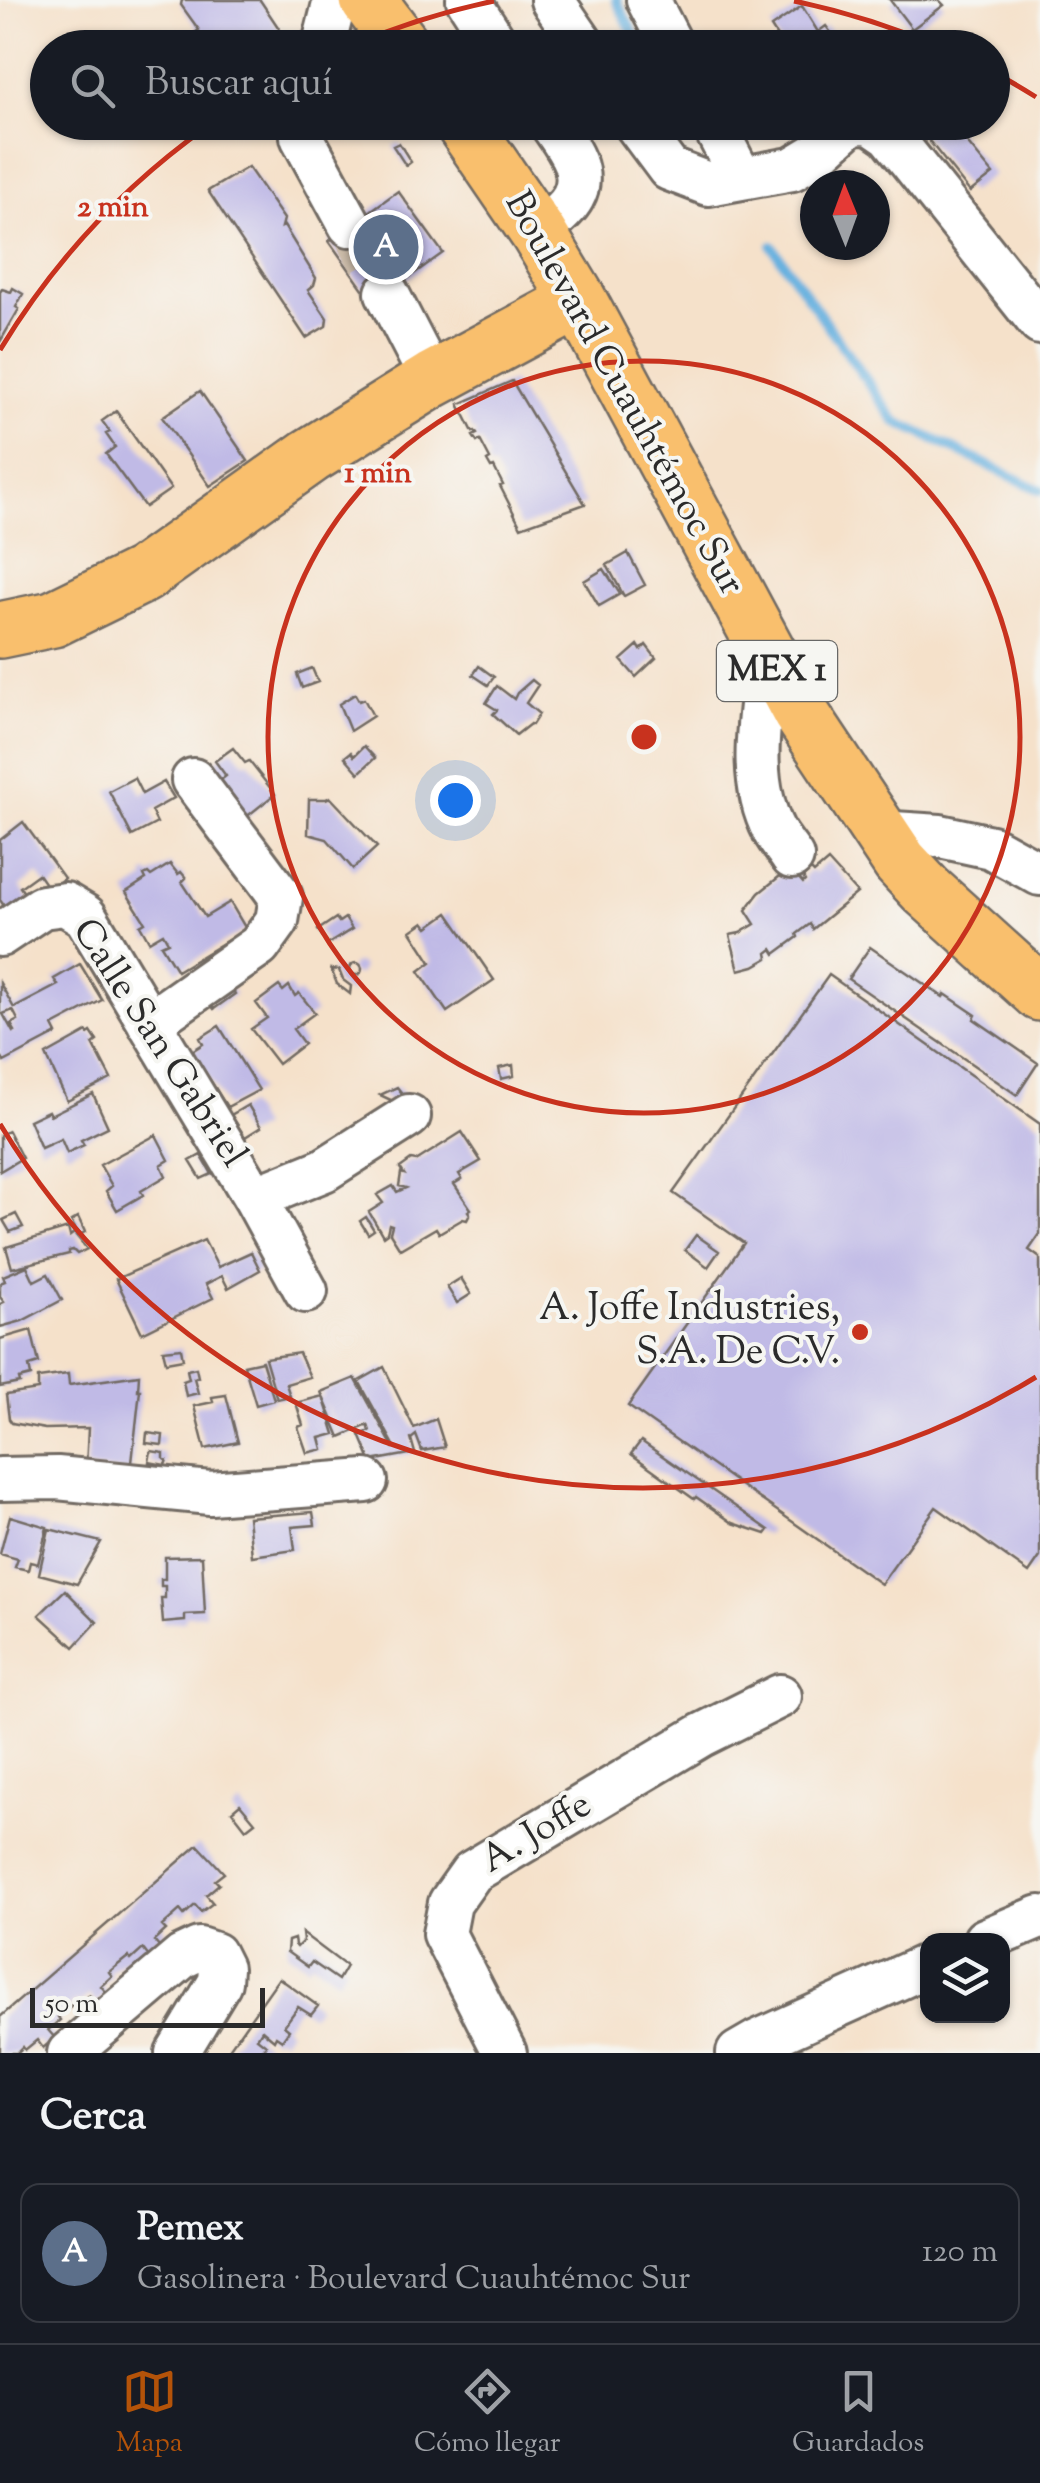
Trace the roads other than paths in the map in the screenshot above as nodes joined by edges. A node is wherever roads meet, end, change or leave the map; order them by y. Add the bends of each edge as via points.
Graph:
1 (335, 0) edge
2 (368, 0) edge
3 (468, 0) edge
4 (552, 0) edge
5 (648, 0) edge
6 (328, 30) edge
7 (390, 30) edge
8 (487, 30) edge
9 (573, 30) edge
10 (664, 30) edge
11 (304, 140) edge
12 (474, 140) edge
13 (561, 140) edge
14 (647, 140) edge
15 (721, 140) edge
16 (833, 140) edge
17 (894, 140) edge
18 (741, 178) junction
19 (350, 226) tunnel mouth
20 (538, 233) junction
21 (387, 293) tunnel mouth
22 (578, 300) junction
23 (1040, 323) edge
24 (432, 380) junction
25 (0, 630) edge
26 (767, 652) junction
27 (193, 780) dead end
28 (878, 832) junction
29 (792, 857) dead end
30 (1040, 874) edge
31 (0, 934) edge
32 (1040, 994) edge
33 (149, 1023) junction
34 (409, 1116) dead end
35 (255, 1198) junction
36 (306, 1291) dead end
37 (0, 1479) edge
38 (366, 1481) dead end
39 (780, 1696) dead end
40 (1040, 1917) edge
41 (1001, 1933) edge
42 (920, 1969) edge
43 (69, 2053) edge
44 (177, 2053) edge
45 (505, 2053) edge
46 (738, 2053) edge

1 - 6 street
2 - 7 main road
3 - 8 street
4 - 9 street
5 - 10 street
11 - 19 street
12 - 20 main road, Boulevard Cuauhtémoc Sur / MEX 1
13 - 20 street via 577,166 576,186 573,198
14 - 18 street via 668,169 708,184
15 - 18 street
16 - 18 street via 792,169
17 - 23 street
20 - 22 main road, Boulevard Cuauhtémoc Sur / MEX 1
21 - 24 street
22 - 24 main road
22 - 26 main road, Boulevard Cuauhtémoc Sur / MEX 1
24 - 25 main road via 310,456 143,576 52,619
26 - 28 main road, Boulevard Cuauhtémoc Sur / MEX 1
26 - 29 street via 756,763 774,832
27 - 33 street via 281,897 277,920 259,946
28 - 30 street via 991,847
28 - 32 main road, Boulevard Cuauhtémoc Sur / MEX 1 via 926,890
31 - 33 street, Calle San Gabriel via 42,908 64,904 85,916
33 - 35 street, Calle San Gabriel
34 - 35 street, Calle San Gabriel via 324,1170
35 - 36 street, Calle San Gabriel
37 - 38 street via 210,1493
39 - 45 street, A. Joffe via 702,1734 472,1872 450,1902 444,1934
40 - 41 street
42 - 46 street
43 - 44 street via 199,1949 214,1954 220,1982

